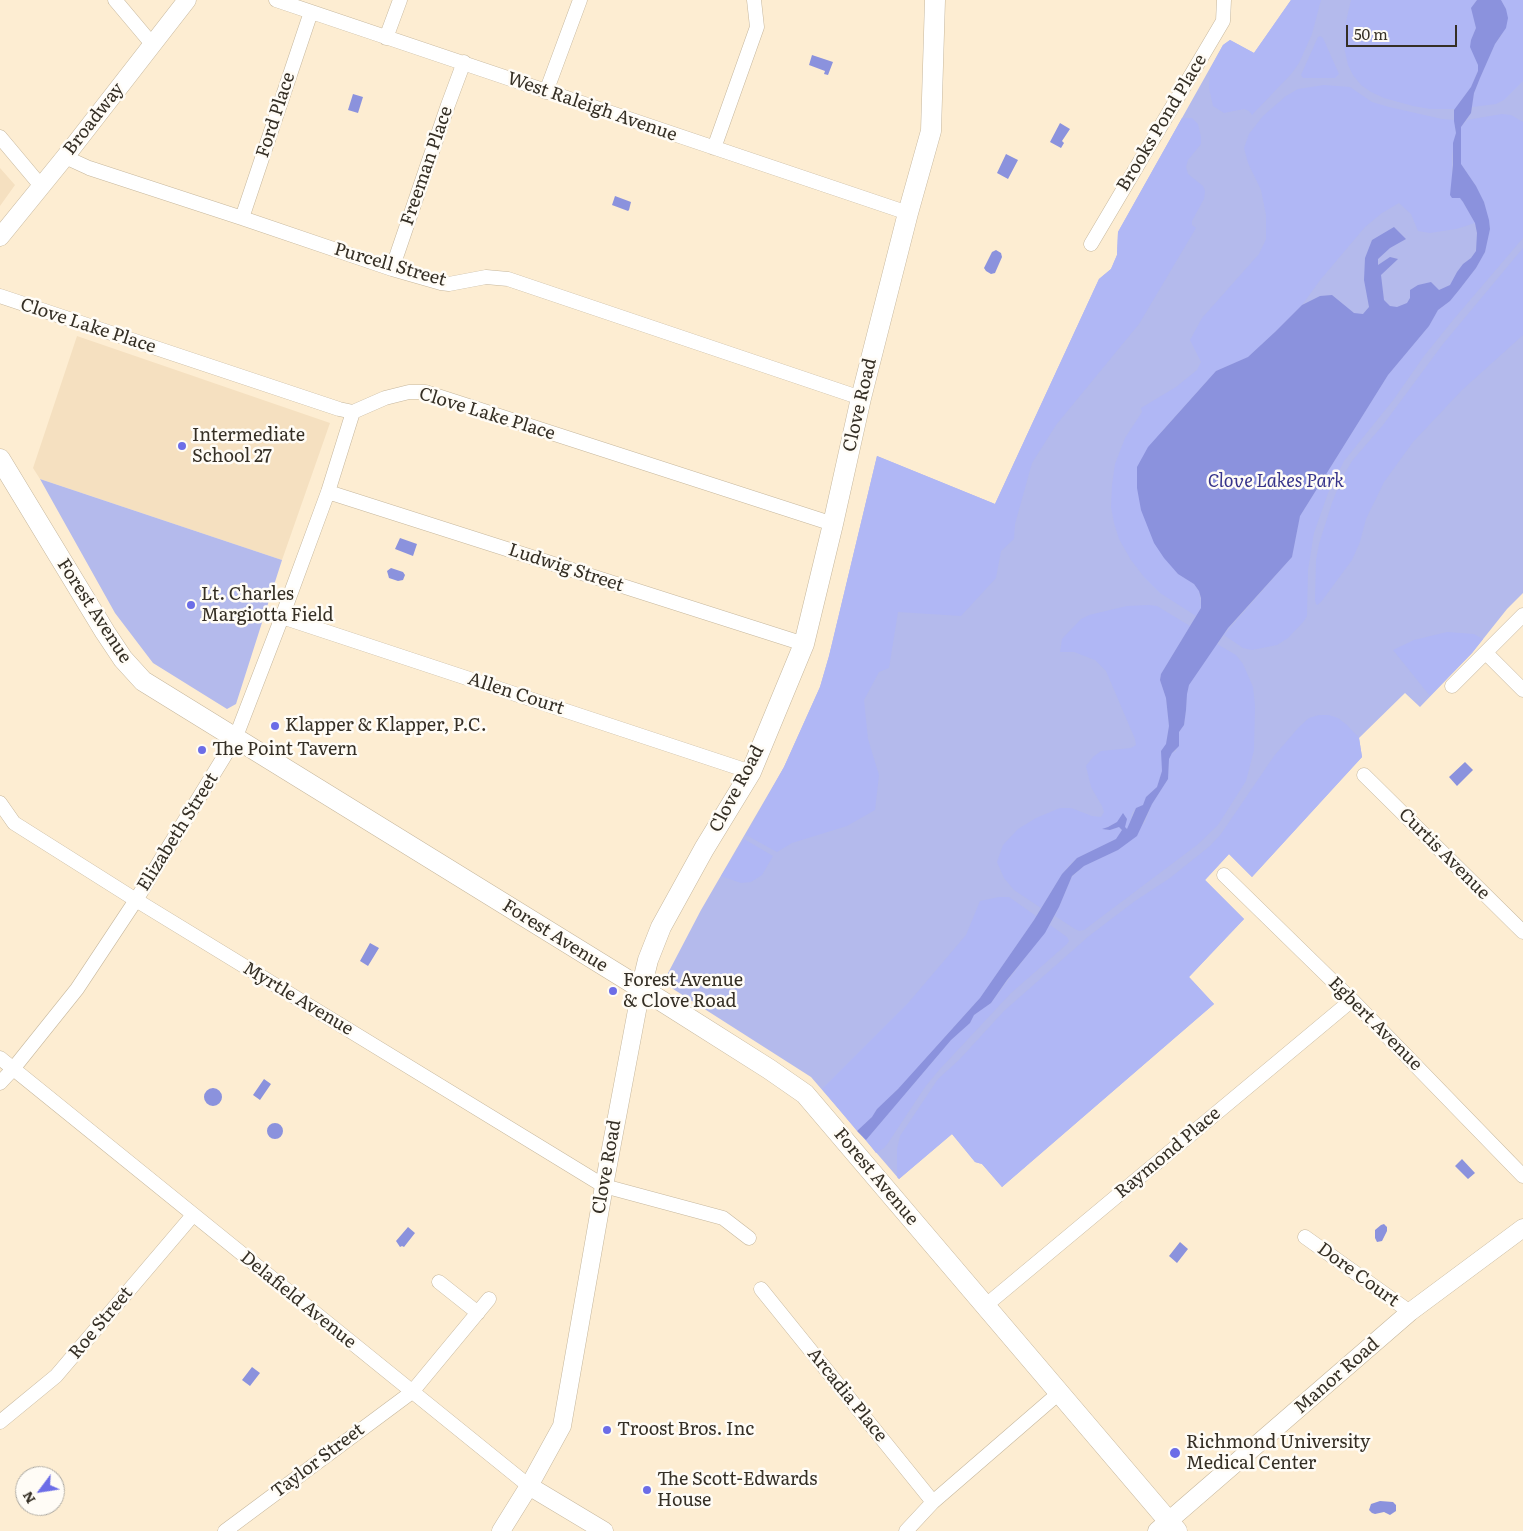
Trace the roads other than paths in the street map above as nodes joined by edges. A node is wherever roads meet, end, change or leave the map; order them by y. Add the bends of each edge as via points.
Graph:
1 (115, 0) edge
2 (187, 0) edge
3 (276, 0) edge
4 (400, 0) edge
5 (580, 0) edge
6 (754, 0) edge
7 (935, 0) edge
8 (1224, 0) edge
9 (310, 12) junction
10 (386, 38) junction
11 (152, 44) junction
12 (464, 62) junction
13 (546, 92) junction
14 (0, 137) edge
15 (714, 148) junction
16 (64, 157) junction
17 (41, 186) junction
18 (908, 213) junction
19 (242, 218) junction
20 (0, 237) edge
21 (1090, 244) dead end
22 (392, 269) junction
23 (0, 296) edge
24 (861, 398) junction
25 (353, 412) junction
26 (0, 459) edge
27 (328, 492) junction
28 (833, 524) junction
29 (1523, 615) edge
30 (282, 617) junction
31 (804, 644) junction
32 (1486, 653) junction
33 (1452, 686) dead end
34 (1523, 690) edge
35 (235, 739) junction
36 (751, 772) junction
37 (1364, 775) dead end
38 (0, 803) edge
39 (1224, 876) dead end
40 (136, 900) junction
41 (1523, 932) edge
42 (641, 989) junction
43 (1352, 1000) junction
44 (0, 1058) edge
45 (13, 1069) junction
46 (0, 1083) edge
47 (1523, 1176) edge
48 (604, 1186) junction
49 (193, 1215) junction
50 (1523, 1228) edge
51 (1305, 1237) dead end
52 (748, 1238) dead end
53 (440, 1282) dead end
54 (761, 1289) dead end
55 (489, 1299) dead end
56 (985, 1306) junction
57 (1410, 1312) junction
58 (478, 1313) junction
59 (412, 1392) junction
60 (1059, 1393) junction
61 (0, 1422) edge
62 (529, 1486) junction
63 (933, 1502) junction
64 (1167, 1528) edge
65 (225, 1531) edge
66 (501, 1531) edge
67 (604, 1531) edge
68 (906, 1531) edge

1 - 11 street
2 - 11 street, Broadway
3 - 9 street, West Raleigh Avenue
4 - 10 street
5 - 13 street
6 - 15 street via 756,27
7 - 18 main road, Clove Road via 932,131
8 - 21 street, Brooks Pond Place via 1223,21
9 - 10 street, West Raleigh Avenue
9 - 19 street, Ford Place
10 - 12 street, West Raleigh Avenue
11 - 16 street, Broadway
12 - 13 street, West Raleigh Avenue
12 - 22 street, Freeman Place
13 - 15 street, West Raleigh Avenue
14 - 17 street
15 - 18 street, West Raleigh Avenue
16 - 17 street, Broadway
16 - 19 street, Purcell Street
17 - 20 street, Broadway
18 - 24 main road, Clove Road
19 - 22 street, Purcell Street
22 - 24 street, Purcell Street via 450,284 486,277 508,279
23 - 25 street, Clove Lake Place
24 - 28 main road, Clove Road
25 - 27 street, Elizabeth Street
25 - 28 street, Clove Lake Place via 384,398 425,392
26 - 35 main road, Forest Avenue via 105,632 133,672
27 - 30 street, Elizabeth Street
27 - 31 street, Ludwig Street
28 - 31 main road, Clove Road
29 - 32 street
30 - 35 street, Elizabeth Street
30 - 36 street, Allen Court
31 - 36 main road, Clove Road
32 - 33 street
32 - 34 street
35 - 40 street, Elizabeth Street
35 - 42 main road, Forest Avenue
36 - 42 main road, Clove Road via 660,927
37 - 41 street, Curtis Avenue
38 - 40 street, Myrtle Avenue via 14,822
39 - 43 street, Egbert Avenue
40 - 45 street, Elizabeth Street via 77,988
40 - 48 street, Myrtle Avenue
42 - 48 street, Clove Road
42 - 56 main road, Forest Avenue via 805,1094
43 - 47 street, Egbert Avenue
43 - 56 street, Raymond Place
44 - 45 street, Delafield Avenue
45 - 46 street, Elizabeth Street
45 - 49 street, Delafield Avenue
48 - 52 street, Myrtle Avenue via 723,1218
48 - 62 street, Clove Road via 562,1426
49 - 59 street, Delafield Avenue
49 - 61 street, Roe Street via 56,1376
50 - 57 street, Manor Road
51 - 57 street, Dore Court
53 - 58 street
54 - 63 street, Arcadia Place
55 - 58 street, Taylor Street
56 - 60 main road, Forest Avenue
57 - 64 street, Manor Road
58 - 59 street, Taylor Street
59 - 62 street, Delafield Avenue
59 - 65 street, Taylor Street
60 - 63 street
60 - 64 main road, Forest Avenue
62 - 66 street, Clove Road
62 - 67 street, Delafield Avenue
63 - 68 street

